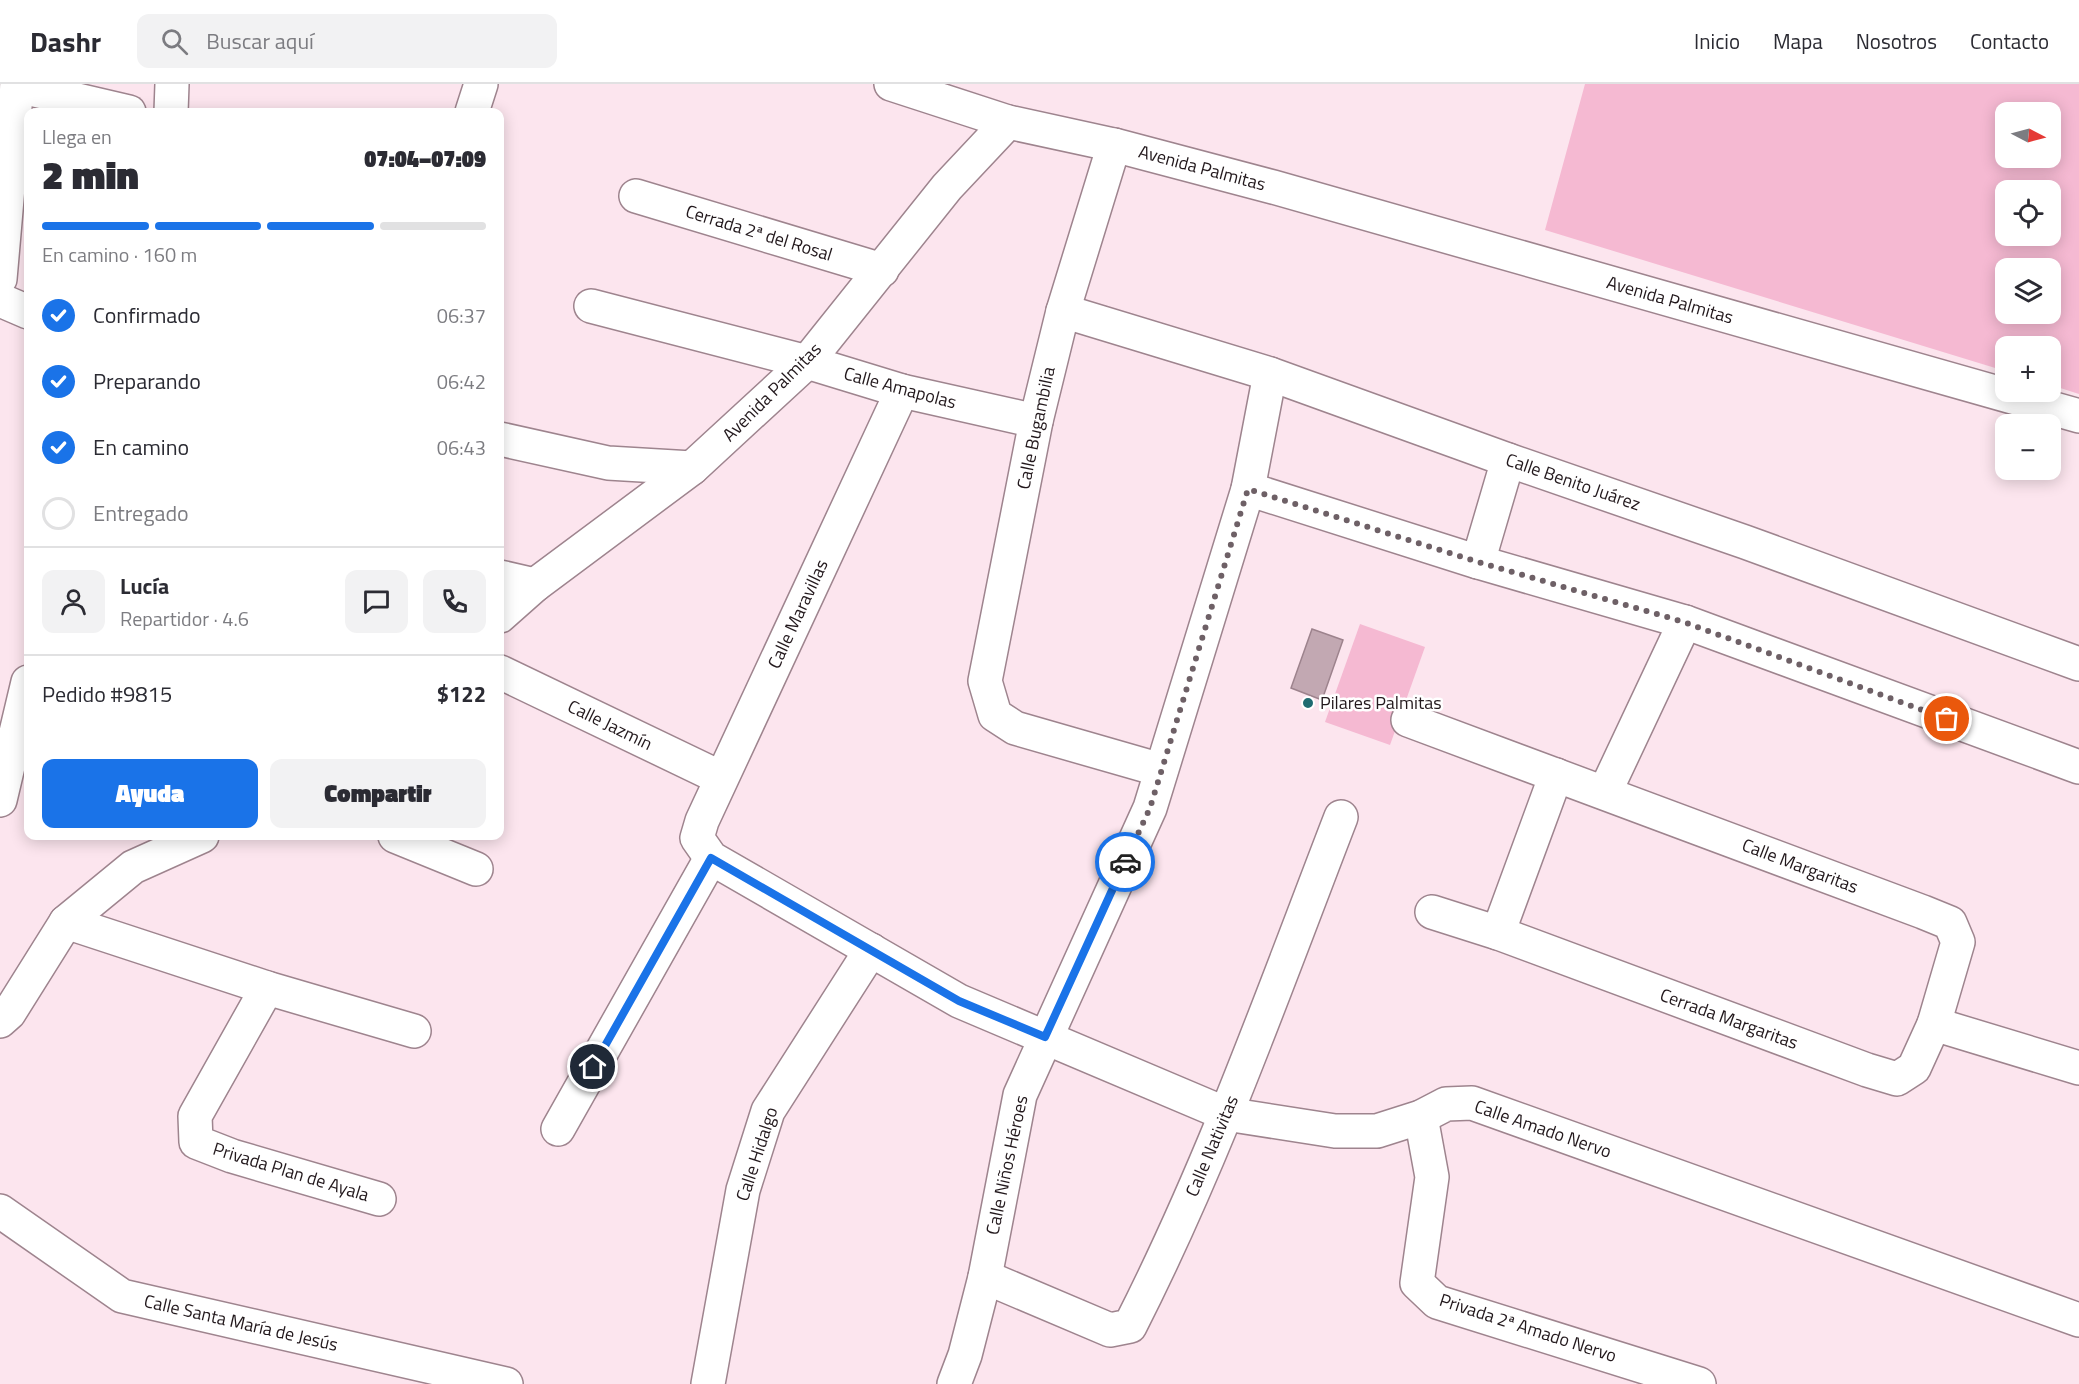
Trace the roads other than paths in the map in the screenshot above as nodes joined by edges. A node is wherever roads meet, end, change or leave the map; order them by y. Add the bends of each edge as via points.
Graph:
1 (172, 84) edge
2 (481, 84) edge
3 (891, 84) edge
4 (17, 85) edge
5 (112, 108) edge
6 (171, 108) edge
7 (473, 108) edge
8 (1008, 122) junction
9 (1114, 146) junction
10 (636, 196) dead end
11 (882, 270) junction
12 (0, 279) edge
13 (0, 300) edge
14 (591, 306) dead end
15 (24, 310) edge
16 (1063, 311) junction
17 (807, 362) junction
18 (1270, 374) junction
19 (902, 392) junction
20 (2079, 416) edge
21 (1036, 421) junction
22 (504, 440) edge
23 (1508, 460) junction
24 (692, 468) junction
25 (1248, 489) junction
26 (1478, 562) junction
27 (504, 578) edge
28 (535, 585) junction
29 (504, 612) edge
30 (1684, 622) junction
31 (2079, 664) edge
32 (504, 674) edge
33 (24, 699) edge
34 (1408, 720) dead end
35 (2079, 767) edge
36 (1161, 770) junction
37 (1556, 775) junction
38 (721, 778) junction
39 (1605, 792) junction
40 (0, 800) edge
41 (1341, 817) dead end
42 (193, 840) edge
43 (405, 840) edge
44 (704, 848) junction
45 (476, 868) dead end
46 (1432, 912) dead end
47 (66, 922) junction
48 (1498, 933) junction
49 (870, 950) junction
50 (267, 988) junction
51 (0, 1021) edge
52 (1934, 1024) junction
53 (414, 1031) dead end
54 (1045, 1037) junction
55 (2079, 1068) edge
56 (1226, 1114) junction
57 (1421, 1118) junction
58 (558, 1129) dead end
59 (379, 1199) dead end
60 (0, 1211) edge
61 (985, 1277) junction
62 (2079, 1320) edge
63 (506, 1384) edge
64 (708, 1384) edge
65 (954, 1384) edge
66 (1699, 1384) edge

1 - 6 street
2 - 7 street
3 - 8 street
4 - 5 street
4 - 12 street
8 - 9 street, Avenida Palmitas
8 - 11 street, Avenida Palmitas via 947,187
9 - 16 street, Calle Bugambilia
9 - 20 street, Avenida Palmitas via 1273,187
10 - 11 street, Cerrada 2ª del Rosal
11 - 17 street, Avenida Palmitas
13 - 15 street
14 - 17 street, Calle Amapolas
16 - 18 street, Calle Benito Juárez
16 - 21 street, Calle Bugambilia
17 - 19 street, Calle Amapolas
17 - 24 street, Avenida Palmitas
18 - 23 street, Calle Benito Juárez
18 - 25 street, Calle Niños Héroes
19 - 21 street, Calle Amapolas
19 - 38 street, Calle Maravillas
21 - 36 street, Calle Bugambilia via 985,681 995,715 1015,728
22 - 24 street via 608,463
23 - 26 street
23 - 31 street, Calle Benito Juárez
24 - 28 street, Avenida Palmitas
25 - 26 street
25 - 36 street, Calle Niños Héroes
26 - 30 street
27 - 28 street
28 - 29 street, Avenida Palmitas
30 - 35 street
30 - 39 street
32 - 38 street, Calle Jazmín
33 - 40 street
34 - 37 street, Calle Margaritas
36 - 54 street, Calle Niños Héroes via 1150,808
37 - 39 street, Calle Margaritas
37 - 48 street
38 - 44 street, Calle Maravillas via 702,821
39 - 52 street, Calle Margaritas via 1950,923 1958,942
41 - 56 street, Calle Nativitas
42 - 47 street via 134,867
43 - 45 street
44 - 49 street, Calle Amado Nervo
44 - 58 street, Calle Maravillas
46 - 48 street, Cerrada Margaritas
47 - 50 street
47 - 51 street
48 - 52 street, Cerrada Margaritas via 1897,1079 1914,1068
49 - 54 street, Calle Amado Nervo via 959,1001
49 - 64 street, Calle Hidalgo via 768,1111 743,1190
50 - 53 street
50 - 59 street, Privada Plan de Ayala via 195,1116 196,1142
52 - 55 street
54 - 56 street, Calle Amado Nervo
54 - 61 street, Calle Niños Héroes via 1020,1095
56 - 57 street, Calle Amado Nervo via 1335,1131 1377,1131
56 - 61 street, Calle Nativitas via 1130,1326 1110,1330
57 - 62 street, Calle Amado Nervo via 1446,1104 1472,1103
57 - 66 street, Privada 2ª Amado Nervo via 1432,1177 1417,1282 1437,1302
60 - 63 street, Calle Santa María de Jesús via 122,1296
61 - 65 street, Calle Niños Héroes

